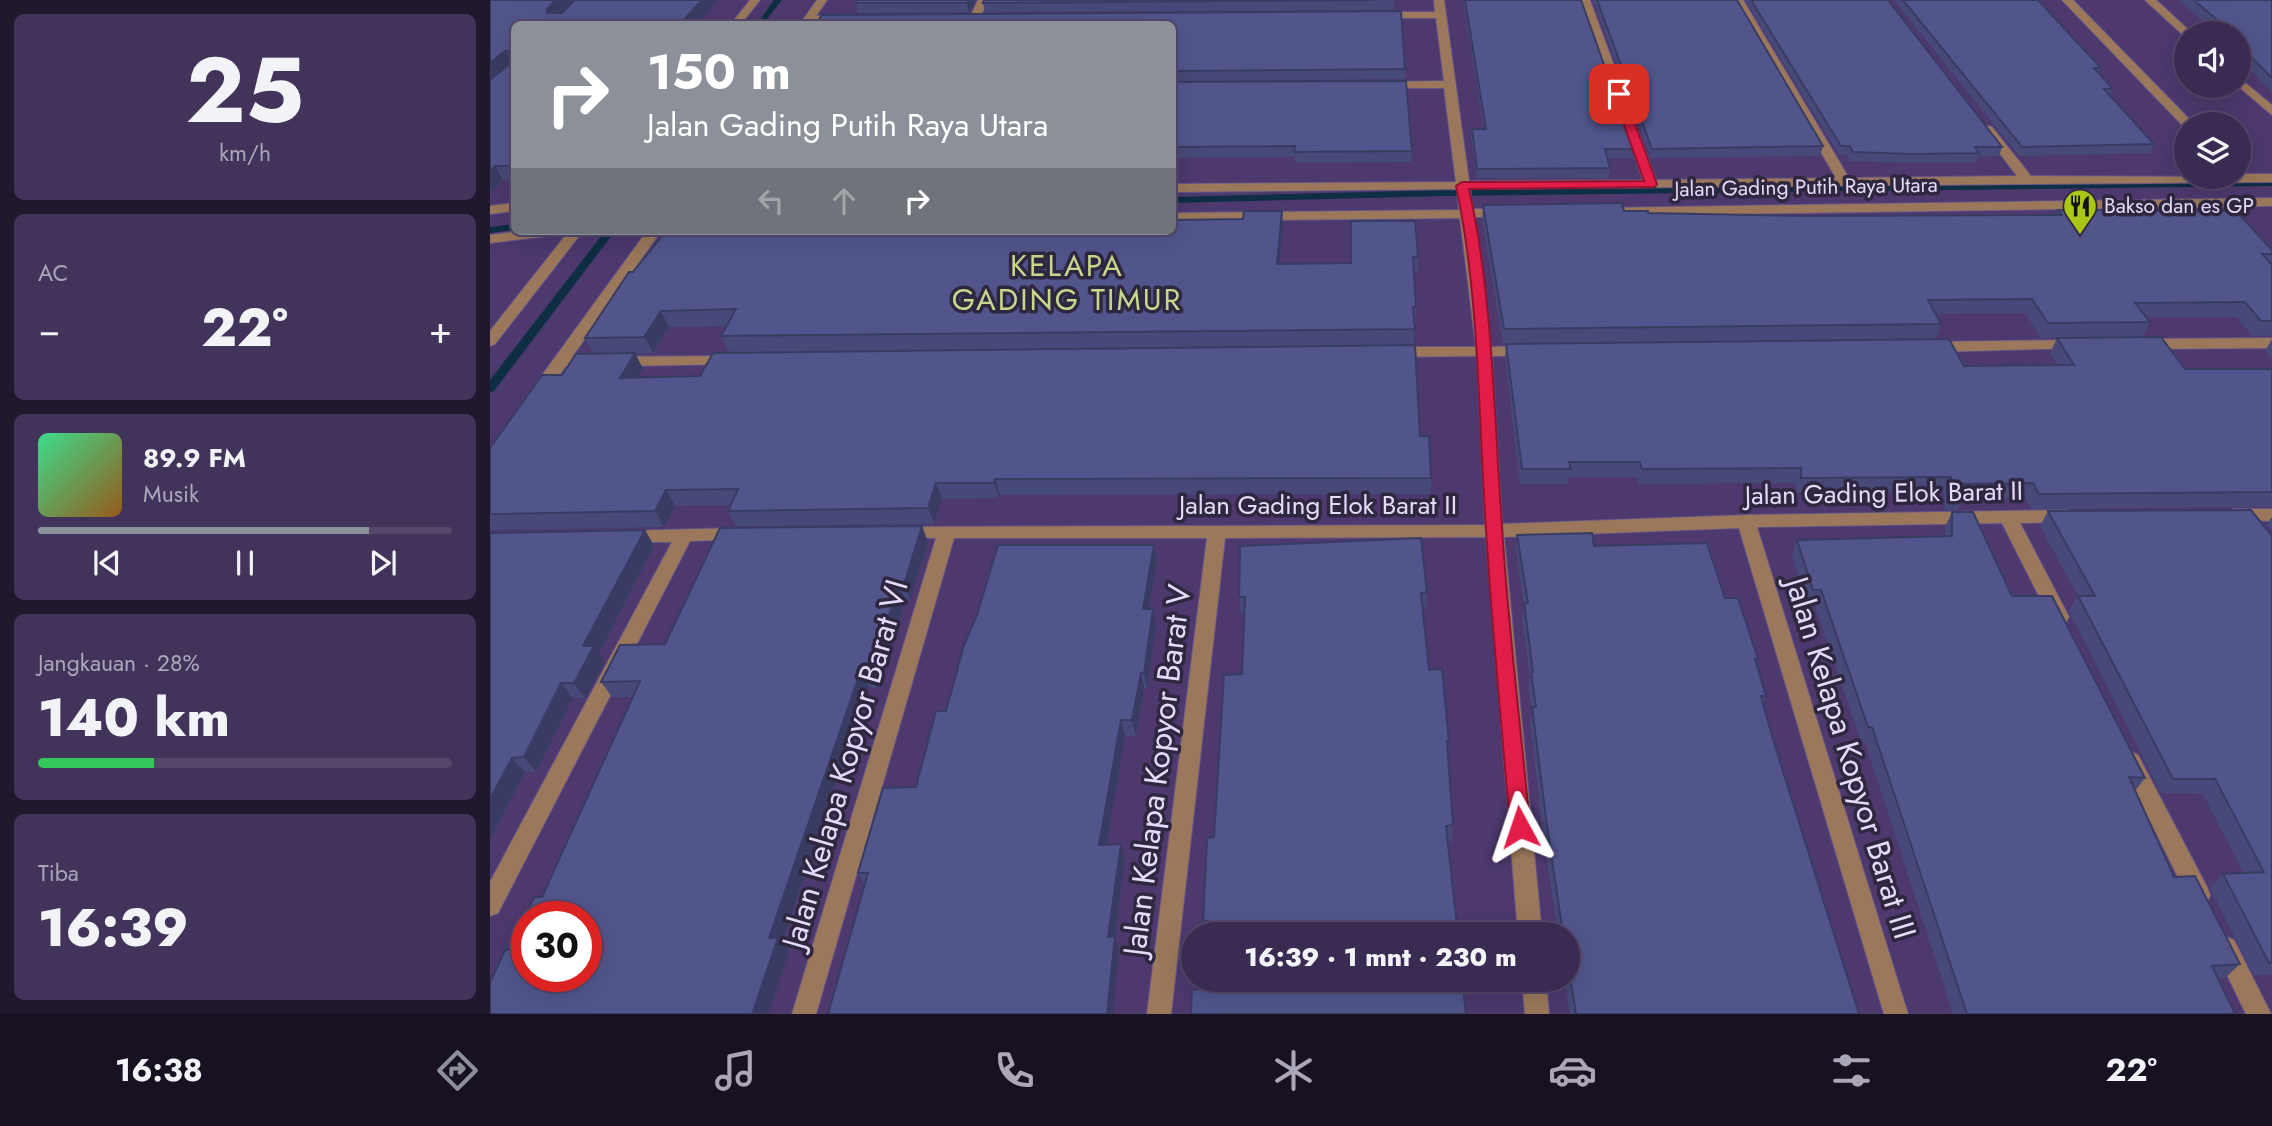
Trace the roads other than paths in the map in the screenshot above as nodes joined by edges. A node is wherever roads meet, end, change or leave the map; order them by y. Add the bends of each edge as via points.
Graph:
1 (755, 0) edge
2 (821, 0) edge
3 (983, 0) edge
4 (1439, 0) edge
5 (1585, 0) edge
6 (1738, 0) edge
7 (2067, 0) edge
8 (2150, 0) edge
9 (1372, 15) edge
10 (1441, 15) junction
11 (989, 17) edge
12 (962, 18) edge
13 (975, 18) junction
14 (853, 19) edge
15 (738, 21) edge
16 (808, 21) edge
17 (822, 21) edge
18 (2174, 21) edge
19 (1451, 84) junction
20 (1368, 85) edge
21 (2251, 92) edge
22 (2272, 111) edge
23 (2176, 112) edge
24 (1977, 116) edge
25 (2272, 178) edge
26 (2026, 179) junction
27 (2174, 179) edge
28 (2251, 179) edge
29 (1845, 181) junction
30 (1651, 184) junction
31 (2251, 186) edge
32 (1176, 188) edge
33 (1463, 188) junction
34 (2267, 204) edge
35 (511, 207) edge
36 (490, 210) edge
37 (1468, 211) junction
38 (1589, 212) edge
39 (1522, 213) edge
40 (1176, 218) edge
41 (524, 235) edge
42 (573, 235) edge
43 (651, 235) edge
44 (490, 239) edge
45 (490, 341) edge
46 (2272, 343) edge
47 (2134, 344) edge
48 (2092, 345) edge
49 (1912, 347) edge
50 (1483, 351) junction
51 (1539, 351) edge
52 (1372, 353) edge
53 (742, 361) edge
54 (561, 362) junction
55 (529, 406) edge
56 (2221, 515) edge
57 (2247, 515) junction
58 (2272, 515) edge
59 (2088, 516) edge
60 (2008, 517) junction
61 (1746, 521) junction
62 (1494, 531) junction
63 (892, 532) edge
64 (947, 532) junction
65 (1217, 533) junction
66 (753, 534) edge
67 (684, 535) junction
68 (614, 536) edge
69 (2264, 537) edge
70 (2071, 641) edge
71 (2121, 740) edge
72 (490, 905) edge
73 (1529, 922) edge
74 (1535, 992) edge
75 (804, 1014) edge
76 (1159, 1014) edge
77 (1537, 1014) edge
78 (1896, 1014) edge
79 (2259, 1014) edge

1 - 15 street
2 - 16 street
3 - 13 street
4 - 10 street
5 - 30 street
6 - 29 street
7 - 23 street
8 - 18 street
9 - 10 street
10 - 19 street
11 - 13 street
12 - 13 street
14 - 17 street
19 - 20 street
19 - 33 street
21 - 22 street
24 - 26 street
25 - 28 street, Jalan Gading Putih Raya Utara
26 - 27 street, Jalan Gading Putih Raya Utara
26 - 29 street, Jalan Gading Putih Raya Utara
29 - 30 street, Jalan Gading Putih Raya Utara
30 - 33 street, Jalan Gading Putih Raya Utara
31 - 34 street
32 - 33 street, Jalan Gading Putih Raya Utara
33 - 37 street
34 - 38 street, Jalan Gading Putih Raya Utara
35 - 36 street
37 - 39 street
37 - 40 street
37 - 50 street
41 - 44 street
42 - 45 street
43 - 54 street
46 - 47 street
48 - 49 street
50 - 51 street
50 - 52 street
50 - 62 street
53 - 54 street
54 - 55 street
56 - 57 street
57 - 58 street
57 - 69 street
59 - 60 street, Jalan Gading Elok Barat II
60 - 61 street, Jalan Gading Elok Barat II
60 - 70 street
61 - 62 street, Jalan Gading Elok Barat II
61 - 78 street, Jalan Kelapa Kopyor Barat III
62 - 65 street, Jalan Gading Elok Barat II
62 - 73 street
63 - 64 street, Jalan Gading Elok Barat II
64 - 65 street, Jalan Gading Elok Barat II
64 - 75 street, Jalan Kelapa Kopyor Barat VI
65 - 76 street, Jalan Kelapa Kopyor Barat V
66 - 67 street
67 - 68 street
67 - 72 street
71 - 79 street
74 - 77 street

